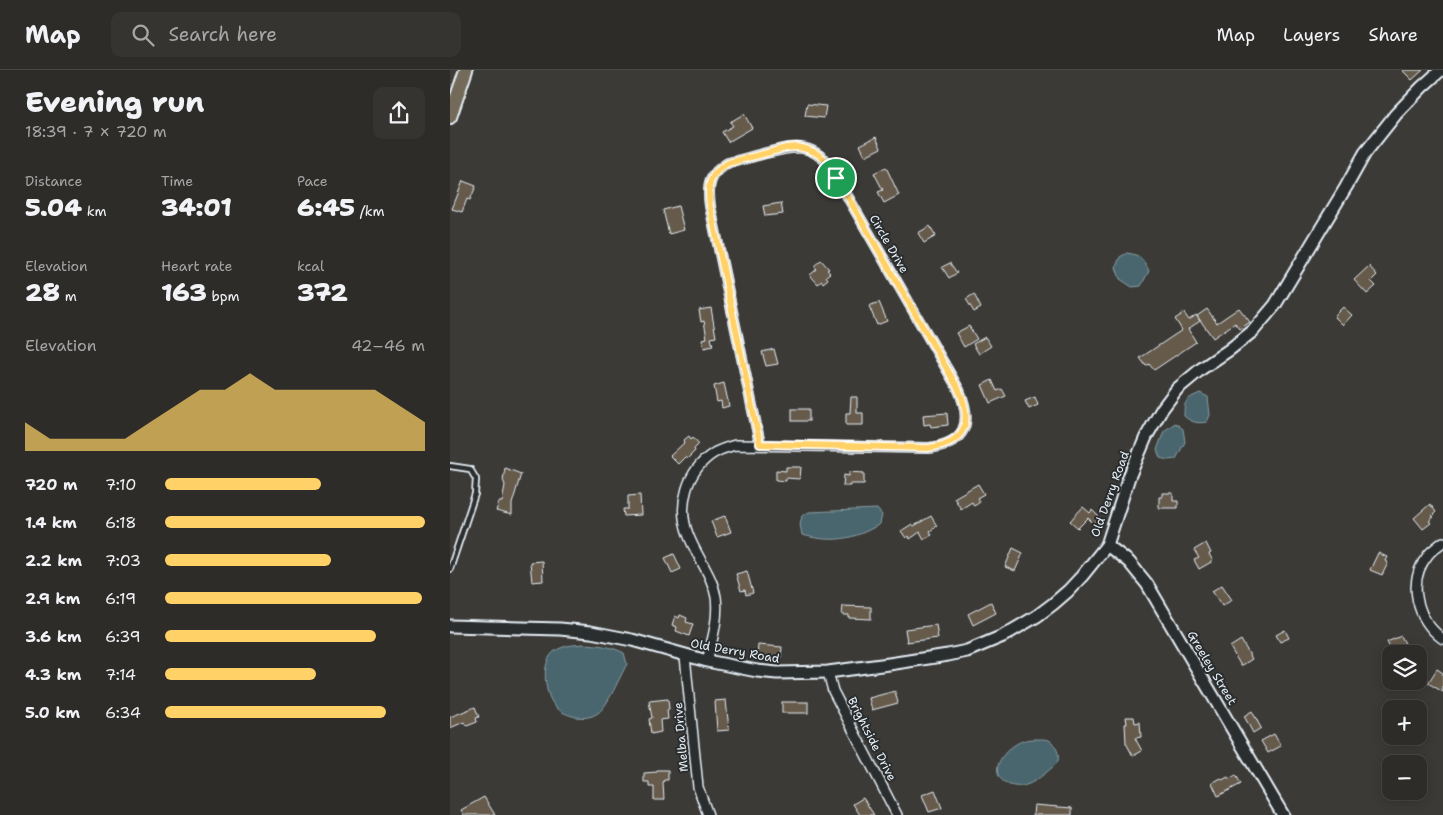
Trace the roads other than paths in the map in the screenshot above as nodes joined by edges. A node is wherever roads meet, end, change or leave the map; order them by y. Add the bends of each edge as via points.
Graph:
1 (466, 70) edge
2 (1441, 70) edge
3 (450, 117) edge
4 (760, 444) junction
5 (450, 466) edge
6 (1443, 542) edge
7 (1107, 546) junction
8 (450, 569) edge
9 (450, 626) edge
10 (1443, 639) edge
11 (685, 656) junction
12 (708, 661) junction
13 (828, 672) junction
14 (708, 815) edge
15 (897, 815) edge
16 (1283, 815) edge

1 - 3 main road
2 - 7 street, Old Derry Road via 1396,114 1365,153 1275,305 1253,331 1177,389 1162,409 1129,477
4 - 4 street, Circle Drive via 928,448 948,444 963,431 966,421 959,390 830,166 824,158 807,148 786,148 728,163 713,175 709,184 710,206
4 - 12 street, Circle Drive via 735,445 714,453 692,475 685,494 688,534 716,598
5 - 8 lane via 470,469 476,479 475,494
6 - 10 street via 1423,563 1416,592 1424,620
7 - 13 street, Old Derry Road via 1068,591 1040,614 1004,636 948,655
7 - 16 street, Greeley Street via 1129,562 1147,584
9 - 11 street, Old Derry Road via 591,632
11 - 12 street, Old Derry Road
11 - 14 street, Melba Drive via 698,787
12 - 13 street, Old Derry Road via 777,673
13 - 15 street, Brightside Drive via 833,691

